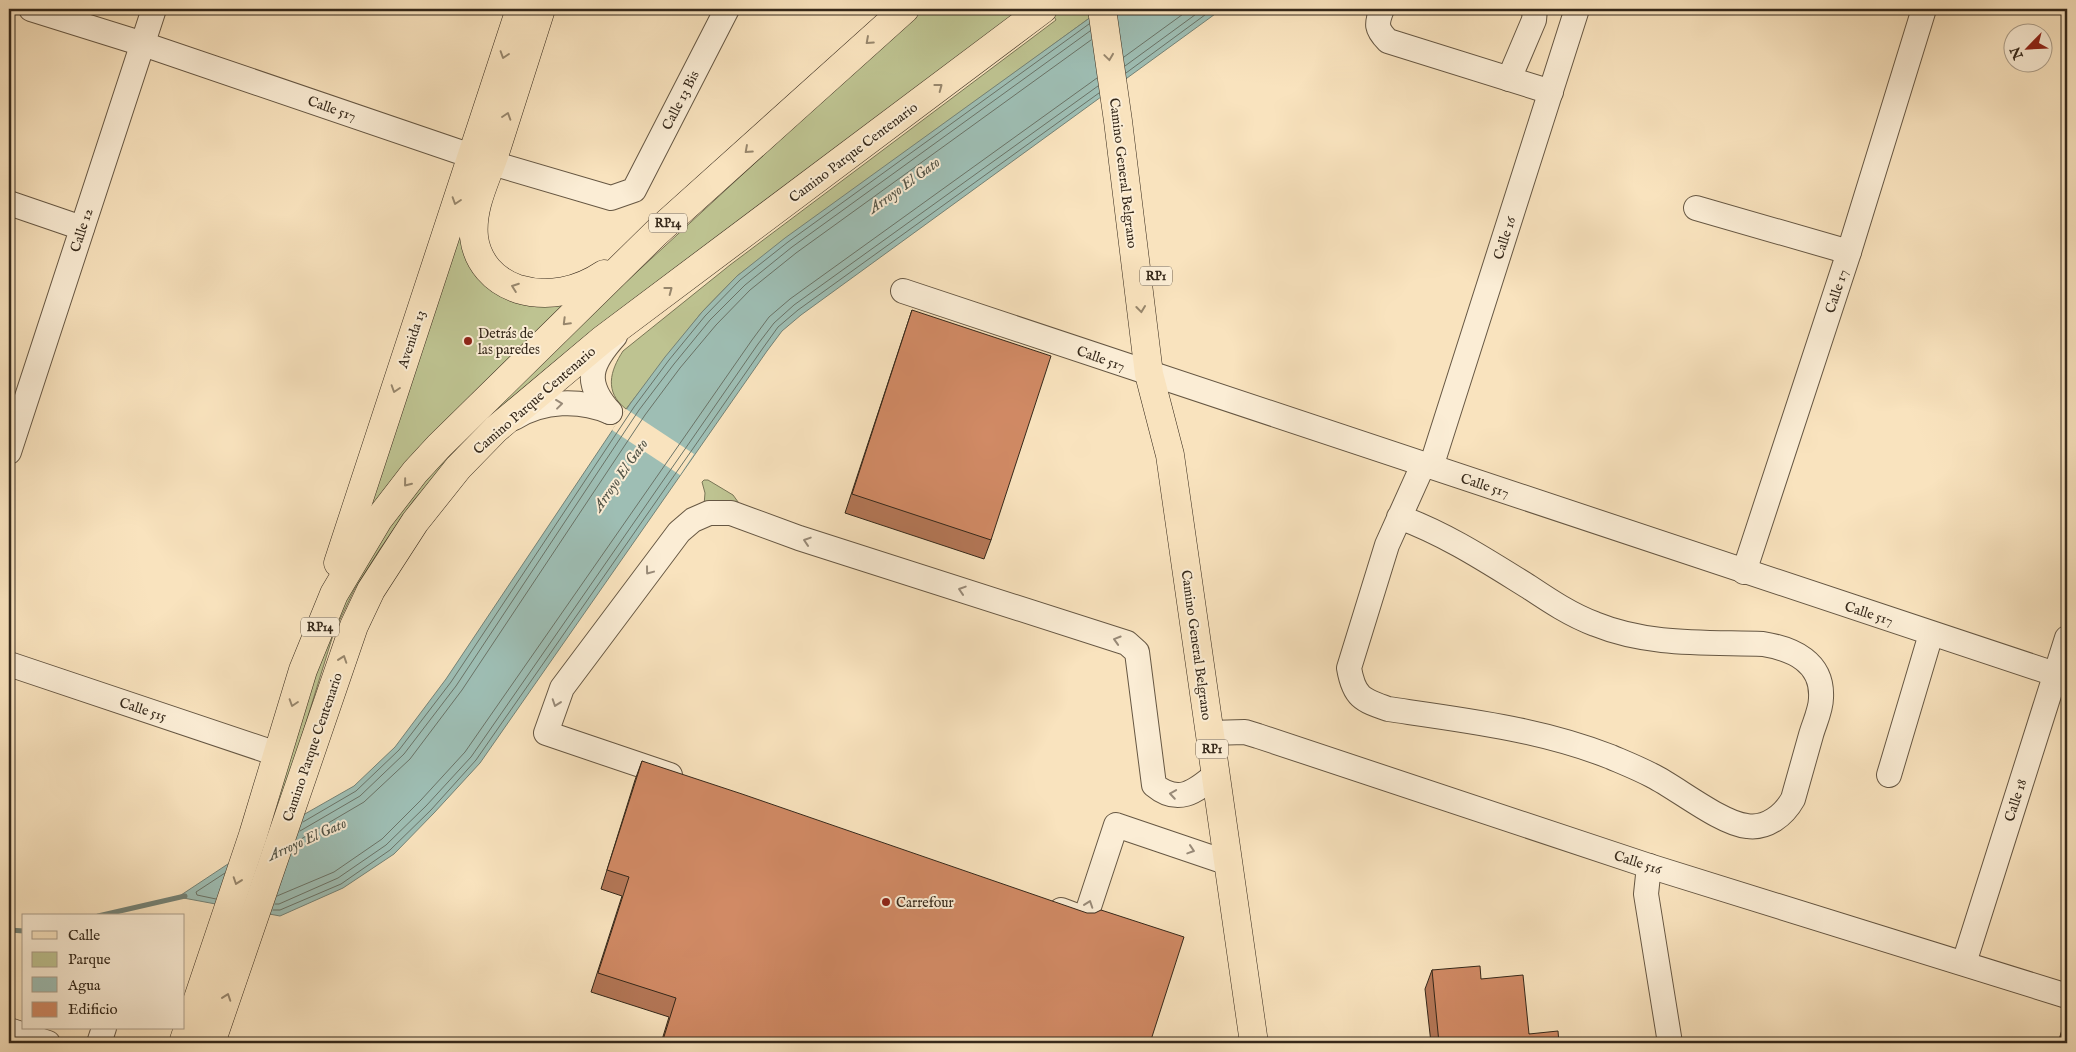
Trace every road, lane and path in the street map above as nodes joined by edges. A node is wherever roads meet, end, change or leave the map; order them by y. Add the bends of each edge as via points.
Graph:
1 (31, 9) edge
2 (154, 9) edge
3 (520, 9) edge
4 (541, 9) edge
5 (727, 9) edge
6 (905, 9) edge
7 (1043, 9) edge
8 (1102, 9) edge
9 (1119, 9) edge
10 (1382, 9) edge
11 (1535, 9) edge
12 (1577, 9) edge
13 (1924, 9) edge
14 (143, 44) junction
15 (1509, 79) junction
16 (1551, 92) junction
17 (482, 159) junction
18 (634, 190) joint
19 (9, 204) edge
20 (1696, 208) dead end
21 (82, 228) junction
22 (638, 250) junction
23 (1849, 252) junction
24 (903, 291) dead end
25 (630, 319) junction
26 (1159, 377) junction
27 (485, 440) junction
28 (9, 452) edge
29 (1427, 466) junction
30 (1399, 517) junction
31 (1744, 572) junction
32 (1931, 634) junction
33 (2067, 638) edge
34 (9, 664) edge
35 (303, 670) junction
36 (2061, 677) edge
37 (1210, 733) junction
38 (277, 754) junction
39 (1216, 775) junction
40 (1889, 776) dead end
41 (695, 783) edge
42 (1228, 863) junction
43 (1649, 866) junction
44 (1036, 902) edge
45 (1964, 963) junction
46 (2067, 996) edge
47 (9, 1030) edge
48 (103, 1030) edge
49 (48, 1043) edge
50 (99, 1043) edge
51 (183, 1043) edge
52 (211, 1043) edge
53 (1254, 1043) edge
54 (1670, 1043) edge

1 - 14 street, Calle 517
2 - 14 street, Calle 12
3 -> 17 main road, Avenida 13
17 -> 4 main road, Avenida 13
5 - 18 street, Calle 13 Bis
6 -> 22 main road, Camino Parque Centenario / RP14
25 -> 7 main road, Camino Parque Centenario / RP14
8 -> 26 main road, Camino General Belgrano / RP1
9 - 26 main road, Camino General Belgrano / RP1 via 1134,98
10 - 15 street via 1378,20 1379,32 1388,41
11 - 15 street via 1534,20
12 - 16 street, Calle 16
13 - 23 street, Calle 17
14 - 17 street, Calle 517
14 - 21 street, Calle 12
15 - 16 street
16 - 29 street, Calle 16
17 - 18 street, Calle 517 via 611,198
22 -> 17 main road, Avenida 13 via 597,278 571,290 553,293 520,290 498,279 488,271 474,235
17 -> 35 main road, Avenida 13
19 - 21 street
20 - 23 street
21 - 28 street, Calle 12
22 -> 35 main road, Camino Parque Centenario / RP14 via 439,446 398,493 334,594
23 - 31 street, Calle 17
24 - 26 street, Calle 517
25 - 27 main road, Camino Parque Centenario / RP14
27 -> 25 street via 518,416 547,405 577,402 610,412 594,392 593,373 605,348
26 - 29 street, Calle 517
26 - 37 main road, Camino General Belgrano / RP1
52 -> 27 main road, Camino Parque Centenario / RP14 via 354,626 371,590 415,522 445,483
29 - 30 street, Calle 16
29 - 31 street, Calle 517
30 - 30 street, Calle 16 via 1387,545 1349,668 1352,684 1359,696 1388,709 1501,726 1583,748 1653,776 1723,818 1748,827 1778,818 1788,808 1821,699 1819,680 1812,665 1780,646 1649,640 1594,624 1566,611 1459,544
31 - 32 street, Calle 517
32 - 36 street, Calle 517
32 - 40 street
33 - 36 street, Calle 18
34 - 38 street, Calle 515
35 -> 38 main road, Camino Parque Centenario / RP14
36 - 45 street, Calle 18
37 - 39 main road, Camino General Belgrano / RP1
37 - 43 street, Calle 516 via 1245,732
38 -> 51 main road, Camino Parque Centenario / RP14
39 -> 41 street via 1196,791 1180,795 1162,792 1154,785 1137,652 1127,643 799,538 731,513 709,513 693,520 667,546 562,688 546,733
39 - 42 main road, Camino General Belgrano / RP1
44 -> 42 street via 1084,919 1116,825
42 - 53 main road, Camino General Belgrano / RP1
43 - 45 street, Calle 516
43 - 54 street via 1646,894
45 - 46 street, Calle 516
47 - 49 street
48 - 50 street

